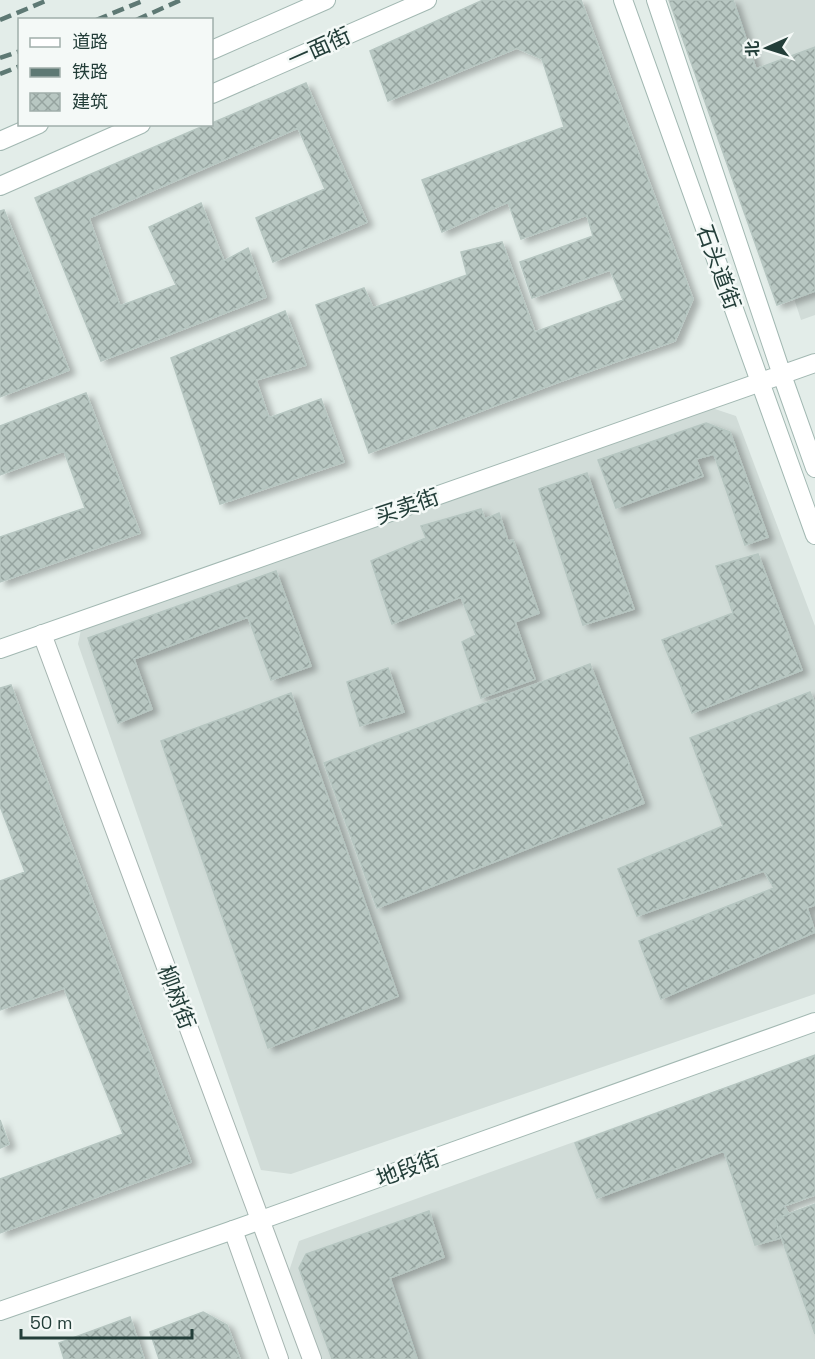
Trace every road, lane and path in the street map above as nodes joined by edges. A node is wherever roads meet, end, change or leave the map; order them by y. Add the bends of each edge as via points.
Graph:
1 (326, 0) edge
2 (426, 0) edge
3 (623, 0) edge
4 (656, 0) edge
5 (213, 50) edge
6 (213, 94) edge
7 (34, 126) edge
8 (136, 126) edge
9 (0, 141) edge
10 (0, 186) edge
11 (815, 363) edge
12 (782, 375) junction
13 (760, 382) junction
14 (815, 468) edge
15 (815, 535) edge
16 (42, 634) junction
17 (0, 650) edge
18 (815, 1022) edge
19 (261, 1221) junction
20 (233, 1230) junction
21 (0, 1311) edge
22 (279, 1359) edge
23 (312, 1359) edge

1 - 5 main road, 一面街
2 - 6 main road, 一面街
3 - 13 main road, 石头道街
4 - 12 main road, 石头道街
7 - 9 main road
8 - 10 main road
11 - 12 main road, 买卖街
12 - 13 main road, 买卖街
12 - 14 main road, 石头道街
13 - 15 main road, 石头道街
13 - 16 main road, 买卖街
16 - 17 main road, 买卖街
16 - 19 main road, 柳树街
18 - 19 main road, 地段街
19 - 20 main road, 地段街
19 - 23 main road, 柳树街
20 - 21 main road, 地段街
20 - 22 main road

